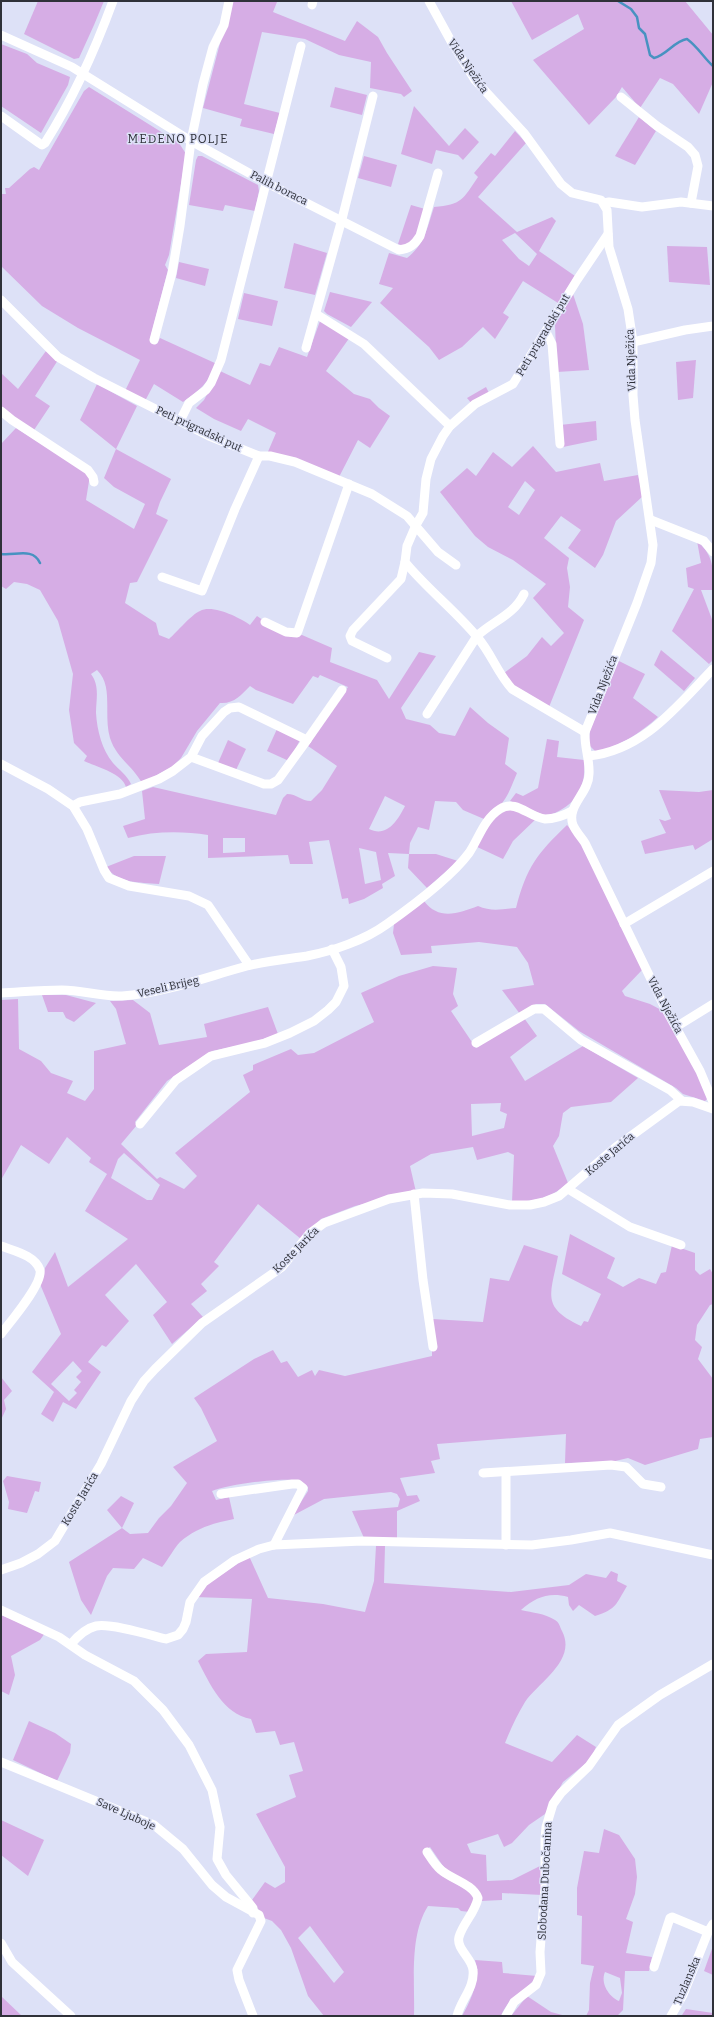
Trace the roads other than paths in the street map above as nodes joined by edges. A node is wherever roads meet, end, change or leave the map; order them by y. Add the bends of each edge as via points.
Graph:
1 (113, 1) edge
2 (229, 1) edge
3 (430, 1) edge
4 (1, 36) edge
5 (301, 46) dead end
6 (82, 74) junction
7 (373, 96) dead end
8 (621, 97) dead end
9 (1, 116) edge
10 (191, 141) junction
11 (438, 173) dead end
12 (267, 182) junction
13 (604, 203) junction
14 (691, 203) junction
15 (713, 206) edge
16 (342, 219) junction
17 (608, 234) junction
18 (1, 300) edge
19 (316, 314) junction
20 (713, 326) edge
21 (546, 332) junction
22 (154, 340) dead end
23 (633, 342) junction
24 (306, 348) dead end
25 (1, 411) edge
26 (180, 420) junction
27 (450, 426) junction
28 (560, 444) dead end
29 (259, 456) junction
30 (94, 482) dead end
31 (349, 484) junction
32 (651, 520) junction
33 (416, 525) junction
34 (713, 552) edge
35 (405, 562) junction
36 (456, 565) dead end
37 (162, 577) dead end
38 (524, 594) dead end
39 (265, 622) dead end
40 (477, 636) junction
41 (387, 658) dead end
42 (713, 669) edge
43 (342, 690) dead end
44 (427, 714) dead end
45 (585, 732) junction
46 (307, 740) junction
47 (589, 756) junction
48 (191, 757) junction
49 (1, 764) edge
50 (72, 806) junction
51 (572, 811) junction
52 (561, 817) junction
53 (573, 825) junction
54 (713, 871) edge
55 (624, 924) junction
56 (332, 949) junction
57 (249, 965) junction
58 (1, 993) edge
59 (713, 1004) edge
60 (676, 1027) junction
61 (476, 1043) dead end
62 (681, 1100) junction
63 (713, 1102) edge
64 (713, 1109) edge
65 (140, 1124) dead end
66 (568, 1189) junction
67 (414, 1194) junction
68 (680, 1245) dead end
69 (1, 1246) edge
70 (1, 1334) edge
71 (434, 1347) dead end
72 (506, 1472) junction
73 (483, 1473) dead end
74 (661, 1487) dead end
75 (221, 1494) dead end
76 (274, 1545) junction
77 (506, 1545) junction
78 (713, 1555) edge
79 (1, 1570) edge
80 (1, 1610) edge
81 (71, 1644) junction
82 (713, 1664) edge
83 (1, 1762) edge
84 (427, 1852) dead end
85 (253, 1913) junction
86 (711, 1929) edge
87 (1, 1943) edge
88 (654, 1967) dead end
89 (72, 2016) edge
90 (253, 2016) edge
91 (457, 2016) edge
92 (506, 2016) edge
93 (671, 2016) edge

1 - 6 street
2 - 10 street via 224,25 208,62
3 - 13 street, Vida Nježića via 475,80 524,133 561,184 572,193
4 - 6 street, Palih boraca via 72,67
5 - 12 street
6 - 9 street via 62,116 42,145
6 - 10 street, Palih boraca
7 - 16 street
8 - 14 street via 695,155 698,166
10 - 12 street, Palih boraca
10 - 22 street via 173,266
11 - 16 street, Palih boraca via 420,236 416,244 409,248 395,248
12 - 16 street, Palih boraca
12 - 26 street via 221,360 211,383 189,403
13 - 14 street via 642,207 672,202
13 - 17 street, Vida Nježića via 607,210
14 - 15 street
16 - 19 street
17 - 21 street, Peti prigradski put
17 - 23 street, Vida Nježića via 609,247 628,309
18 - 26 street, Peti prigradski put via 58,357 94,378
19 - 24 street
19 - 27 street via 364,344
20 - 23 street
21 - 27 street, Peti prigradski put via 513,384 475,404
21 - 28 street via 552,344
23 - 32 street, Vida Nježića via 635,420
25 - 30 street via 88,470
26 - 29 street, Peti prigradski put via 209,436
27 - 33 street, Peti prigradski put via 431,460 426,480 425,504
29 - 31 street, Peti prigradski put via 295,462
29 - 37 street via 202,591
31 - 33 street, Peti prigradski put via 390,504
31 - 39 street via 297,633 289,633
32 - 34 street via 704,541
32 - 45 street, Vida Nježića via 651,563
33 - 35 street, Peti prigradski put via 407,546
33 - 36 street via 438,552
35 - 40 street
35 - 41 street, Peti prigradski put via 401,579 350,636 352,641
38 - 40 street via 514,610
40 - 44 street
40 - 45 street via 512,689
42 - 47 street via 662,722 646,734 612,752
43 - 46 street
45 - 47 street, Vida Nježića
46 - 48 street via 278,780 271,784 264,784
46 - 48 street via 235,707 224,712 207,730
47 - 51 street, Vida Nježića via 590,777
48 - 50 street via 173,771 140,787
49 - 50 street via 48,789
50 - 57 street via 87,829 109,878 129,886 188,896 208,905
51 - 52 street, Veseli Brijeg
51 - 53 street, Vida Nježića
52 - 53 street
52 - 56 street, Veseli Brijeg via 541,818 513,806 499,809 491,815 461,862 422,896 385,926 365,937
53 - 55 street, Vida Nježića via 585,843
54 - 55 street
55 - 60 street, Vida Nježića
56 - 57 street, Veseli Brijeg
56 - 65 street via 341,967 344,986 336,1002 328,1010 314,1021 265,1043 211,1056 176,1080
57 - 58 street, Veseli Brijeg via 134,995 109,996 63,990
59 - 60 street
60 - 63 street, Vida Nježića via 700,1071
61 - 62 street via 534,1009 544,1009 581,1040 670,1090
62 - 64 street
62 - 66 street, Koste Jarića via 616,1147
66 - 67 street, Koste Jarića via 544,1202 520,1205 452,1194
66 - 68 street via 630,1227
67 - 71 street via 423,1280
67 - 79 street, Koste Jarića via 389,1199 324,1223 309,1234 282,1267 202,1323 184,1339 144,1381 121,1421 101,1464 55,1541 38,1554
69 - 70 street via 24,1254 32,1260 40,1274 36,1286
72 - 73 street
72 - 74 street via 557,1467 622,1466 643,1484
72 - 77 street
75 - 76 street via 292,1484 298,1484 303,1488
76 - 77 street via 369,1542
76 - 81 street via 235,1560 204,1582 190,1602 183,1629 172,1638 95,1626
77 - 78 street via 532,1545 610,1533
80 - 81 street
81 - 85 street via 134,1681 163,1710 183,1736 212,1790 220,1827 217,1859 226,1875 253,1908
82 - 92 street, Slobodana Dubočanina via 660,1695 618,1725 589,1766 553,1804 545,1839 541,1973 536,1985 514,2002
83 - 85 street, Save Ljuboje via 154,1825 184,1849 226,1897
84 - 91 street via 438,1868 471,1888 478,1898 459,1938 462,1950 472,1962 473,1979
85 - 90 street via 259,1915 261,1921 237,1970
86 - 88 street via 670,1918
86 - 93 street, Tuzlanska via 683,1995
87 - 89 street via 12,1962

